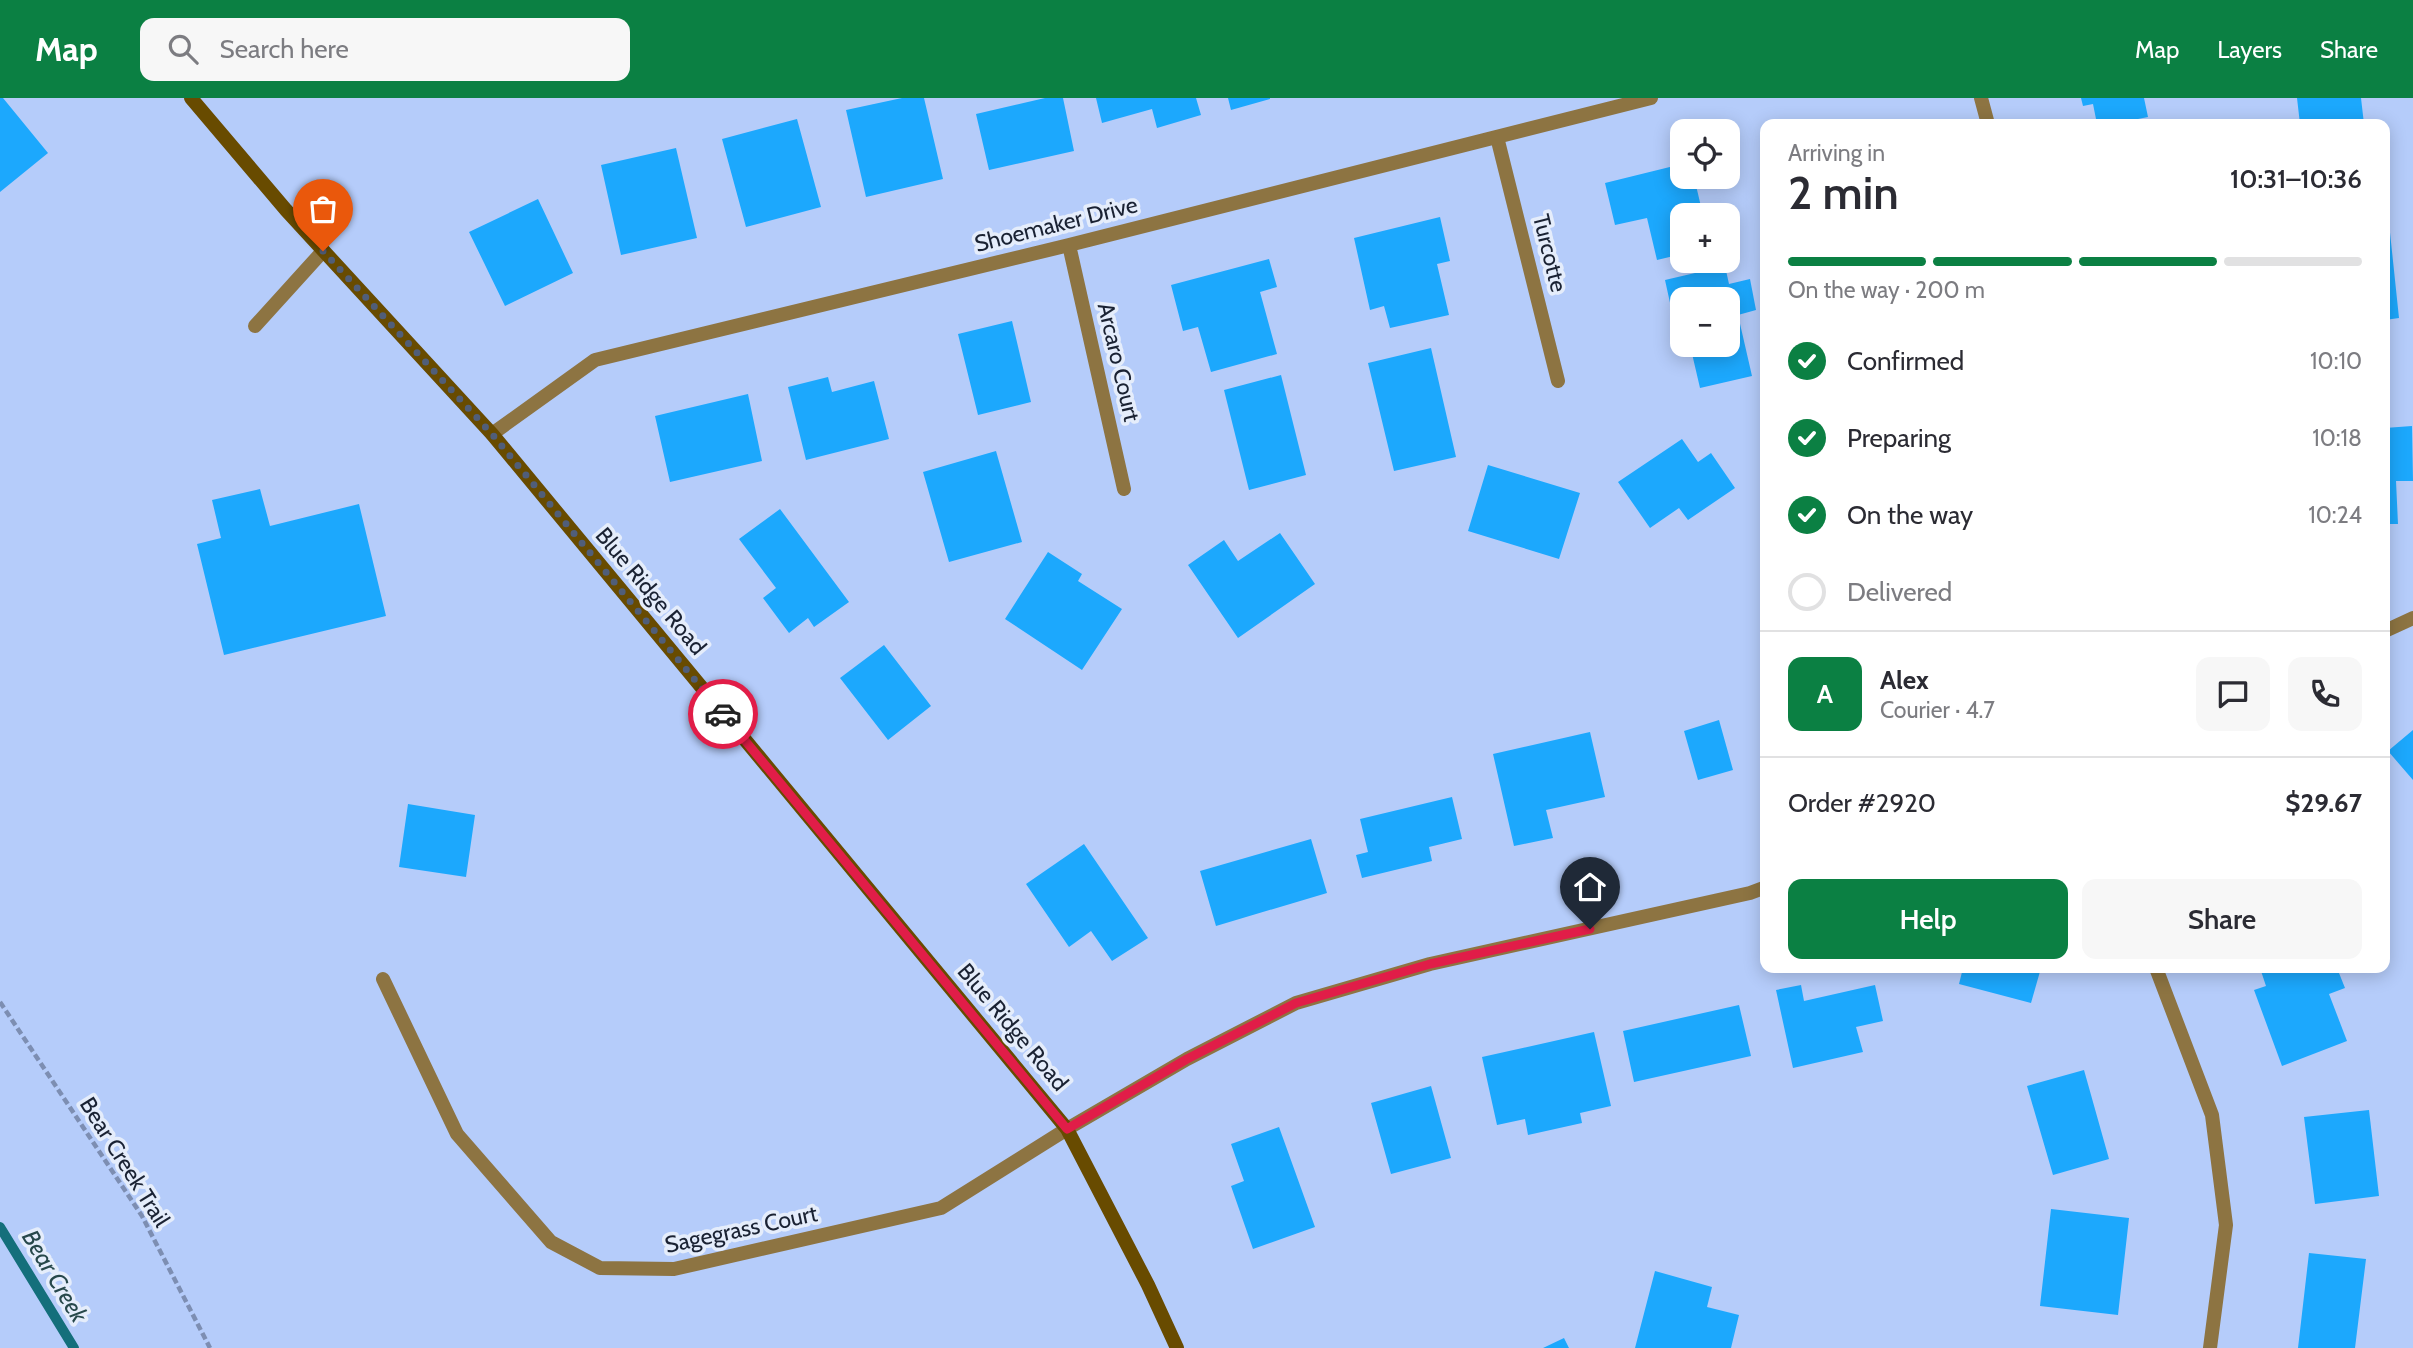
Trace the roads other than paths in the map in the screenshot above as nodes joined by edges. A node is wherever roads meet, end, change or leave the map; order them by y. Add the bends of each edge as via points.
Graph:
1 (191, 98) edge
2 (1651, 98) edge
3 (1981, 98) edge
4 (1987, 119) edge
5 (1497, 137) junction
6 (1069, 245) junction
7 (323, 251) junction
8 (255, 326) dead end
9 (1558, 381) dead end
10 (492, 434) junction
11 (1125, 489) dead end
12 (2413, 618) edge
13 (2390, 629) edge
14 (1760, 889) edge
15 (2158, 973) edge
16 (383, 979) dead end
17 (1067, 1129) junction
18 (1177, 1348) edge
19 (2210, 1348) edge

1 - 7 street, Blue Ridge Road
2 - 5 street, Shoemaker Drive
3 - 4 street
5 - 6 street, Shoemaker Drive
5 - 9 street, Turcotte
6 - 10 street, Shoemaker Drive via 595,360
6 - 11 street, Arcaro Court
7 - 8 street
7 - 10 street, Blue Ridge Road
10 - 17 street, Blue Ridge Road
12 - 13 street
14 - 17 street, Sagegrass Court via 1430,964 1296,1003
15 - 19 street via 2212,1115 2226,1225
16 - 17 street, Sagegrass Court via 457,1134 551,1242 600,1268 674,1269 941,1208
17 - 18 street, Blue Ridge Road

